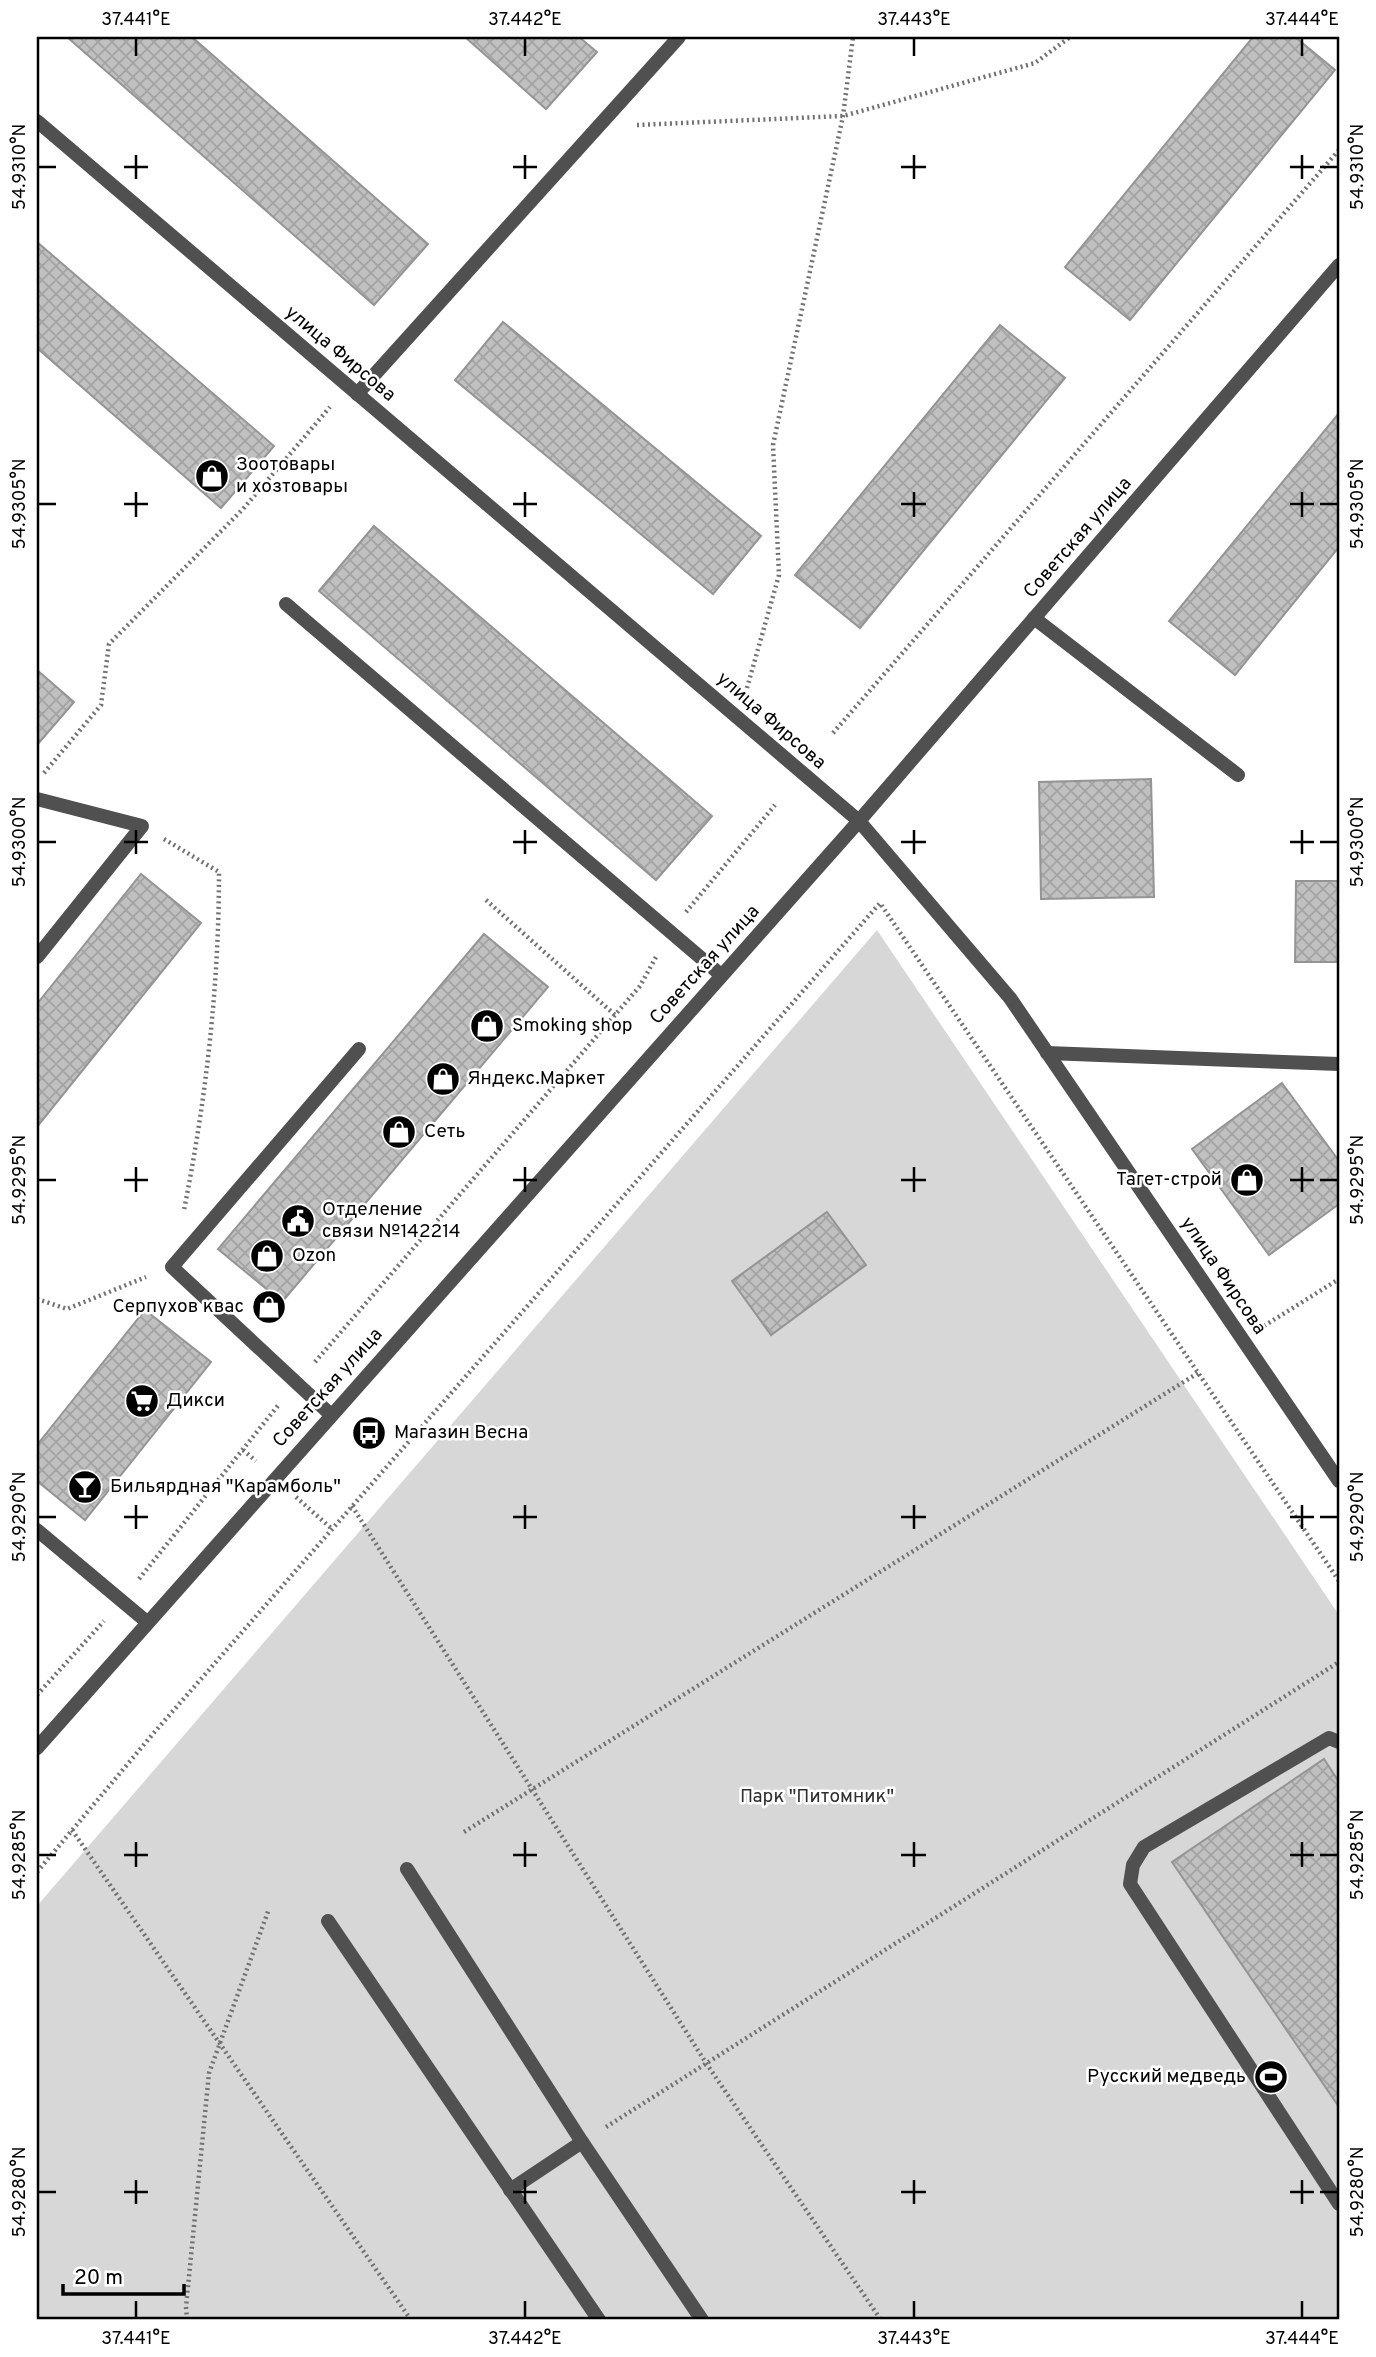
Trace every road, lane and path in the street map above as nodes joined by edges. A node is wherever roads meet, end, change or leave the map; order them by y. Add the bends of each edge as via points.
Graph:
1 (679, 37) edge
2 (853, 37) edge
3 (1070, 37) edge
4 (843, 116) junction
5 (37, 121) edge
6 (598, 127) junction
7 (1339, 150) edge
8 (1339, 265) edge
9 (353, 390) junction
10 (286, 604) dead end
11 (1034, 618) junction
12 (738, 719) junction
13 (833, 733) dead end
14 (1238, 775) dead end
15 (37, 781) edge
16 (37, 799) edge
17 (775, 805) dead end
18 (859, 821) junction
19 (142, 827) junction
20 (486, 900) dead end
21 (670, 931) junction
22 (37, 957) edge
23 (721, 975) junction
24 (615, 1016) junction
25 (359, 1049) dead end
26 (1047, 1053) junction
27 (1339, 1064) edge
28 (182, 1216) dead end
29 (172, 1267) junction
30 (1339, 1279) edge
31 (37, 1299) edge
32 (1243, 1339) junction
33 (1198, 1373) junction
34 (296, 1383) junction
35 (330, 1414) junction
36 (1339, 1481) edge
37 (352, 1506) junction
38 (37, 1530) edge
39 (1339, 1581) edge
40 (121, 1601) junction
41 (147, 1622) junction
42 (1339, 1662) edge
43 (37, 1695) edge
44 (1339, 1742) edge
45 (37, 1748) edge
46 (532, 1789) junction
47 (72, 1830) junction
48 (464, 1832) dead end
49 (407, 1869) dead end
50 (37, 1872) edge
51 (269, 1909) dead end
52 (328, 1921) dead end
53 (220, 2045) junction
54 (706, 2063) junction
55 (582, 2142) junction
56 (510, 2190) junction
57 (1339, 2204) edge
58 (187, 2320) edge
59 (411, 2320) edge
60 (599, 2320) edge
61 (702, 2320) edge
62 (881, 2320) edge

1 - 6 street
2 - 4 path
3 - 4 path via 1035,63
4 - 6 path
4 - 12 path via 773,445 779,575
5 - 9 street, улица Фирсова
6 - 9 street
7 - 13 path
8 - 11 street, Советская улица
9 - 12 street, улица Фирсова
9 - 15 path via 109,643 102,705
10 - 21 street
11 - 14 street
11 - 18 street, Советская улица
12 - 18 street, улица Фирсова
16 - 19 street
17 - 21 path
18 - 23 street, Советская улица
18 - 26 street, улица Фирсова via 1010,998
19 - 22 street
19 - 28 path via 219,872 219,946 201,1127
20 - 24 path
21 - 23 street
21 - 24 path via 640,986
23 - 35 street, Советская улица
24 - 34 path
25 - 29 street
26 - 27 street
26 - 32 street, улица Фирсова
29 - 31 path via 67,1309
29 - 34 street
30 - 32 path
32 - 36 street, улица Фирсова
33 - 37 path via 880,903
33 - 39 path
33 - 46 path
34 - 35 street
34 - 40 path
35 - 41 street, Советская улица
37 - 46 path
37 - 47 path
38 - 40 street
40 - 41 street
40 - 43 path
41 - 45 street, Советская улица
42 - 54 path
44 - 57 street via 1329,1738 1144,1847 1133,1865 1130,1884
46 - 48 path
46 - 54 path
47 - 50 path
47 - 53 path
49 - 55 street
51 - 53 path
52 - 56 street
53 - 58 path via 209,2073
53 - 59 path
54 - 55 path
54 - 62 path
55 - 56 street
55 - 61 street
56 - 60 street

